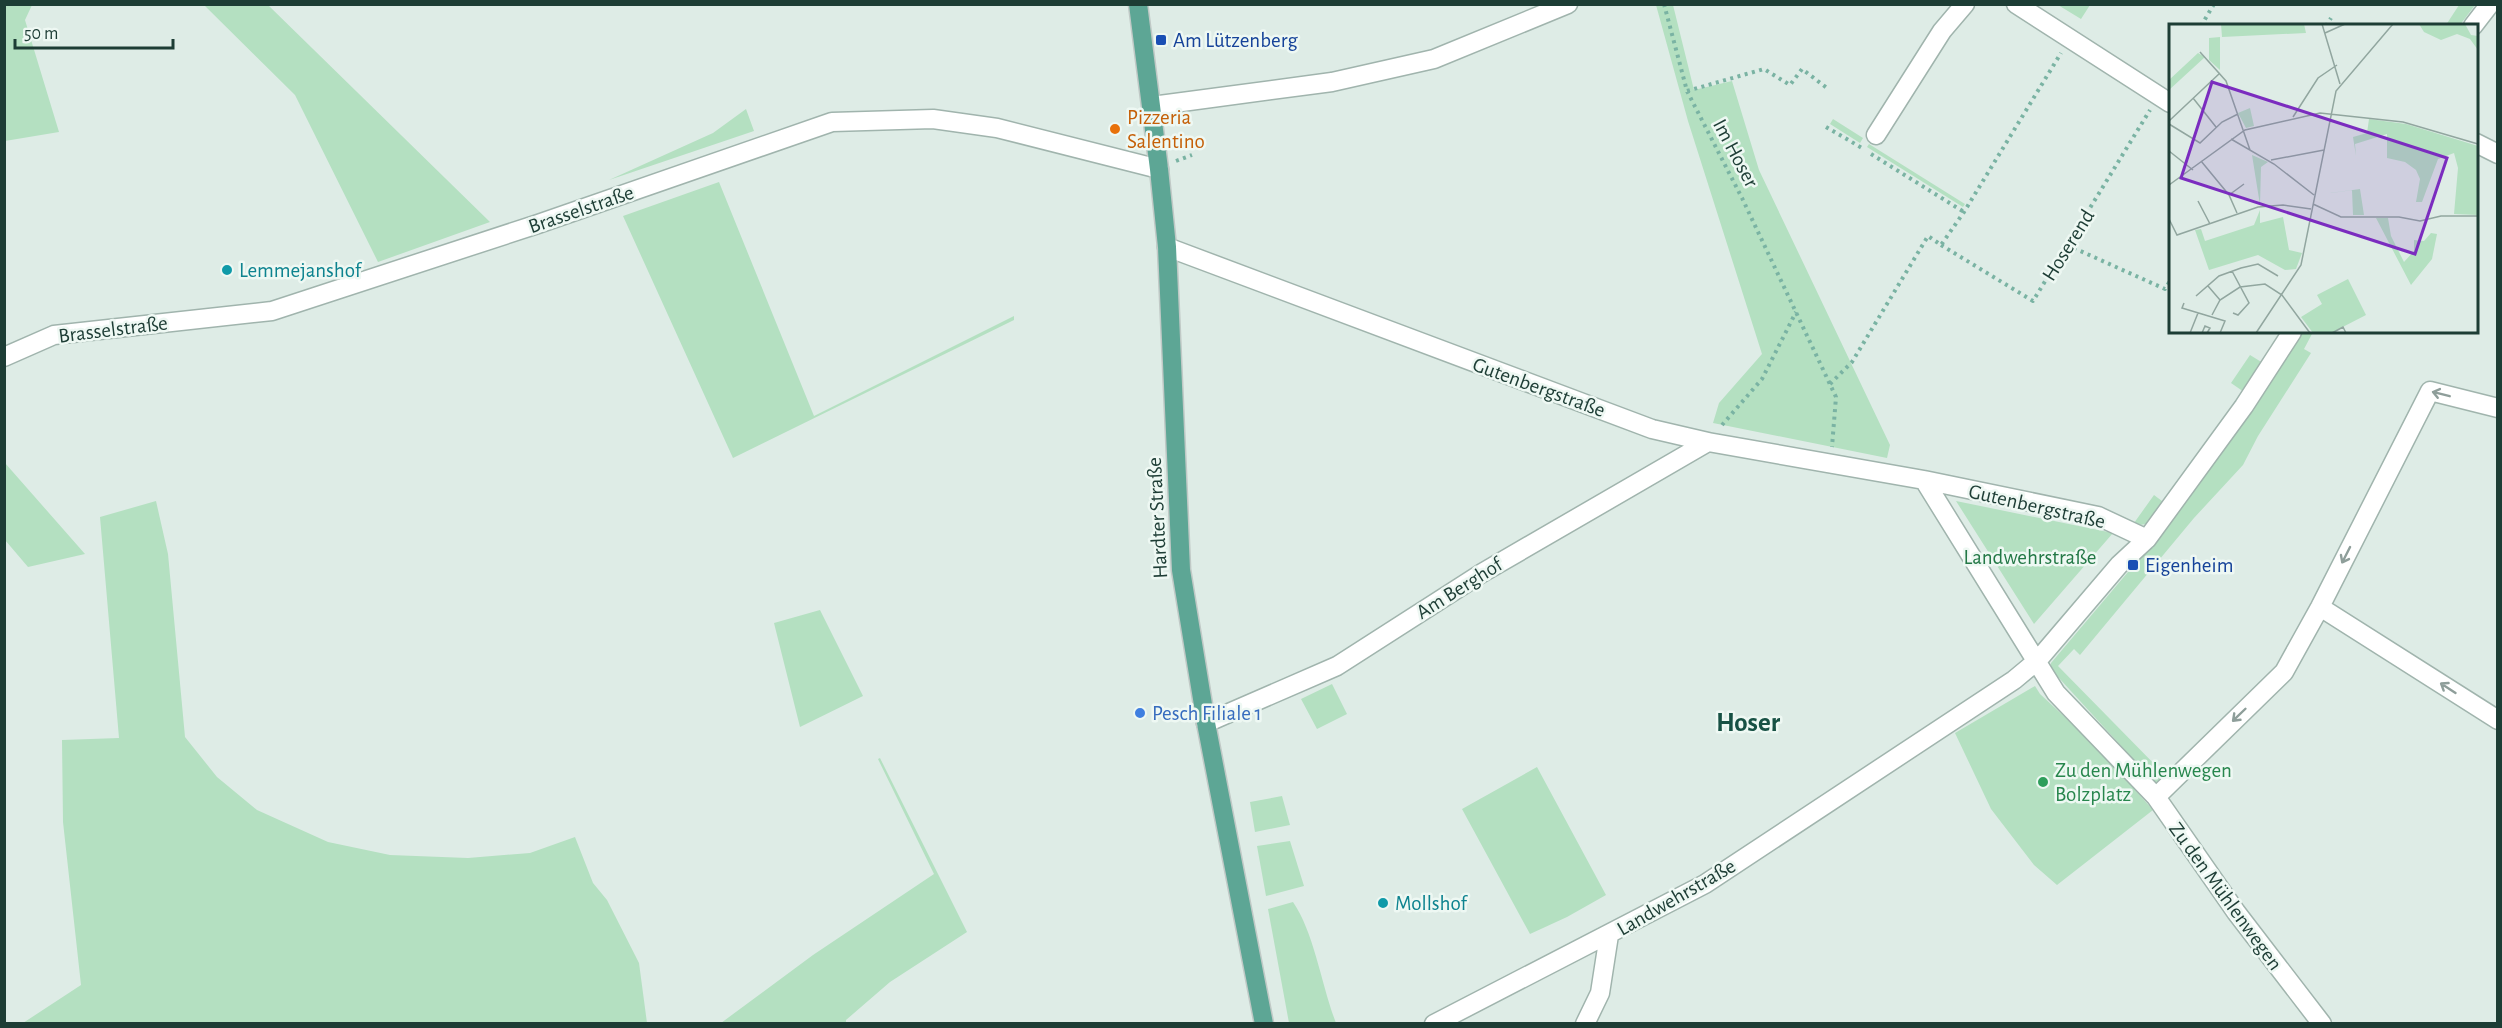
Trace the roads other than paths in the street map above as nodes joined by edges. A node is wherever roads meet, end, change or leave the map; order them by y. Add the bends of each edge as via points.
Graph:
1 (1138, 4) edge
2 (1569, 4) edge
3 (1965, 4) edge
4 (2016, 4) edge
5 (2490, 4) edge
6 (2475, 24) edge
7 (2164, 100) edge
8 (1152, 106) junction
9 (1876, 135) dead end
10 (2478, 144) edge
11 (2498, 154) edge
12 (1160, 169) junction
13 (1167, 247) junction
14 (2291, 333) edge
15 (4, 357) edge
16 (2498, 408) edge
17 (1708, 442) junction
18 (1924, 480) junction
19 (2147, 539) junction
20 (2320, 607) junction
21 (2038, 660) junction
22 (2498, 720) edge
23 (1206, 723) junction
24 (2156, 797) junction
25 (1609, 935) junction
26 (1264, 1023) edge
27 (1434, 1023) edge
28 (1585, 1023) edge
29 (2322, 1023) edge

1 - 8 main road, Hardter Straße
2 - 8 street via 1434,58 1332,82
3 - 9 street via 1942,31
4 - 7 street
5 - 6 street
8 - 12 main road, Hardter Straße
10 - 11 street
12 - 13 main road, Hardter Straße
12 - 15 street, Brasselstraße via 997,128 933,118 832,122 272,311 54,335
13 - 17 street, Gutenbergstraße via 1652,429
13 - 23 main road, Hardter Straße via 1181,570
14 - 19 street, Landwehrstraße via 2244,406
16 -> 20 street via 2430,391
17 - 18 street, Gutenbergstraße
17 - 23 street, Am Berghof via 1482,573 1337,666
18 - 19 street, Gutenbergstraße via 2098,516
18 - 21 street, Gutenbergstraße
19 - 21 street, Landwehrstraße via 2119,565
22 -> 20 street
20 -> 24 street via 2284,672
21 - 24 street, Zu den Mühlenwegen via 2056,693
21 - 25 street, Landwehrstraße via 2014,680 1705,884
23 - 26 main road, Hardter Straße
24 - 29 street, Zu den Mühlenwegen via 2236,912
25 - 27 street, Landwehrstraße
25 - 28 street via 1600,993

